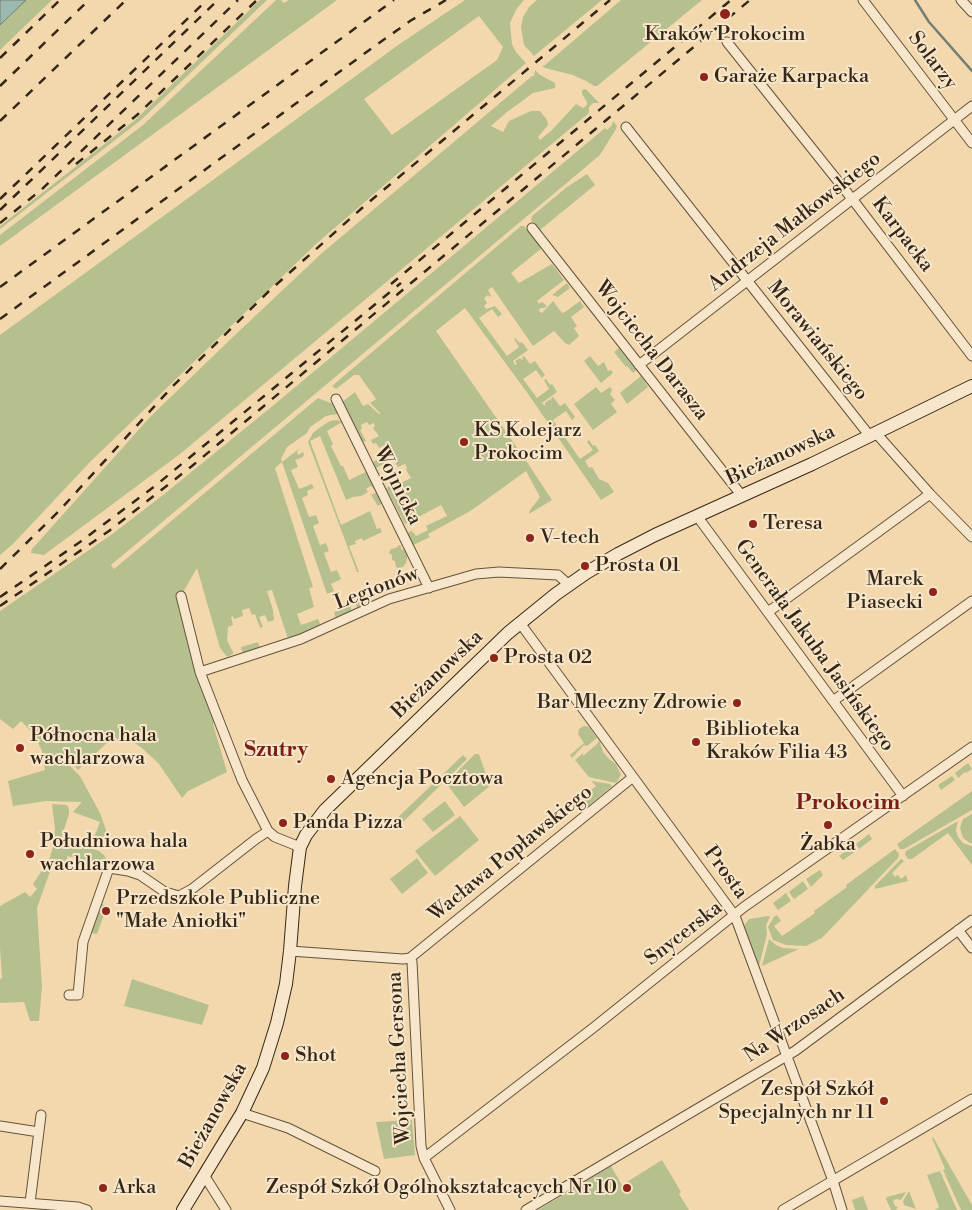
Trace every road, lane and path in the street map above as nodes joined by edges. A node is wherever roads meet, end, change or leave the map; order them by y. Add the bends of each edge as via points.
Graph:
1 (863, 0) edge
2 (961, 0) edge
3 (972, 12) edge
4 (727, 42) dead end
5 (972, 106) edge
6 (954, 120) junction
7 (626, 127) dead end
8 (972, 143) edge
9 (853, 200) junction
10 (532, 228) dead end
11 (746, 281) junction
12 (972, 356) edge
13 (639, 365) junction
14 (972, 386) edge
15 (336, 399) dead end
16 (872, 434) junction
17 (930, 494) junction
18 (742, 496) junction
19 (697, 516) junction
20 (972, 537) edge
21 (570, 585) junction
22 (428, 588) junction
23 (181, 596) dead end
24 (972, 601) edge
25 (768, 612) junction
26 (520, 623) junction
27 (200, 672) junction
28 (833, 701) junction
29 (972, 747) edge
30 (633, 777) junction
31 (903, 796) junction
32 (268, 831) junction
33 (300, 847) junction
34 (735, 916) junction
35 (972, 920) edge
36 (958, 930) junction
37 (972, 948) edge
38 (290, 951) junction
39 (410, 958) junction
40 (70, 995) dead end
41 (786, 1056) junction
42 (972, 1099) edge
43 (242, 1113) junction
44 (41, 1115) dead end
45 (0, 1126) edge
46 (39, 1132) junction
47 (424, 1158) junction
48 (375, 1171) dead end
49 (204, 1175) junction
50 (833, 1180) junction
51 (0, 1201) edge
52 (30, 1203) junction
53 (87, 1210) edge
54 (183, 1210) edge
55 (226, 1210) edge
56 (450, 1210) edge
57 (526, 1210) edge
58 (783, 1210) edge
59 (842, 1210) edge

1 - 6 street, Solarzy
2 - 3 street
4 - 9 street, Karpacka
5 - 6 street, Andrzeja Małkowskiego
6 - 8 street, Solarzy
6 - 9 street, Andrzeja Małkowskiego
7 - 11 street, Morawiańskiego
9 - 11 street, Andrzeja Małkowskiego
9 - 12 street, Karpacka
10 - 13 street, Wojciecha Darasza
11 - 13 street, Andrzeja Małkowskiego
11 - 16 street, Morawiańskiego
13 - 18 street, Wojciecha Darasza
14 - 16 street, Bieżanowska
15 - 22 street, Wojnicka
16 - 17 street, Morawiańskiego
16 - 18 street, Bieżanowska
17 - 20 street, Morawiańskiego
17 - 25 street
18 - 19 street, Bieżanowska
19 - 21 street, Bieżanowska via 627,549
19 - 25 street, Generała Jakuba Jasińskiego
21 - 22 street, Legionów via 558,575 499,572 476,574
21 - 26 street, Bieżanowska
22 - 27 street, Legionów via 389,599 301,639
23 - 27 street
24 - 28 street
25 - 28 street, Generała Jakuba Jasińskiego
26 - 30 street, Prosta
26 - 33 street, Bieżanowska via 325,810
27 - 32 street via 242,780
28 - 31 street, Generała Jakuba Jasińskiego
29 - 31 street, Snycerska
30 - 34 street, Prosta
30 - 39 street, Wacława Popławskiego
31 - 34 street, Snycerska
32 - 33 street
32 - 40 street via 179,896 165,892 140,875 109,868 84,942 78,995
33 - 38 street, Bieżanowska
34 - 41 street, Prosta
34 - 47 street, Snycerska
35 - 36 street, Na Wrzosach
36 - 37 street
36 - 41 street, Na Wrzosach
38 - 39 street, Wojciecha Gersona
38 - 43 street, Bieżanowska via 277,1023 263,1068
39 - 47 street, Wojciecha Gersona
41 - 50 street, Prosta
41 - 57 street, Na Wrzosach
42 - 50 street
43 - 48 street via 288,1128
43 - 49 street, Bieżanowska
44 - 46 street
45 - 46 street
46 - 52 street
47 - 56 street, Wojciecha Gersona
49 - 54 street, Bieżanowska
49 - 55 street
50 - 58 street
50 - 59 street, Prosta
51 - 52 street
52 - 53 street

